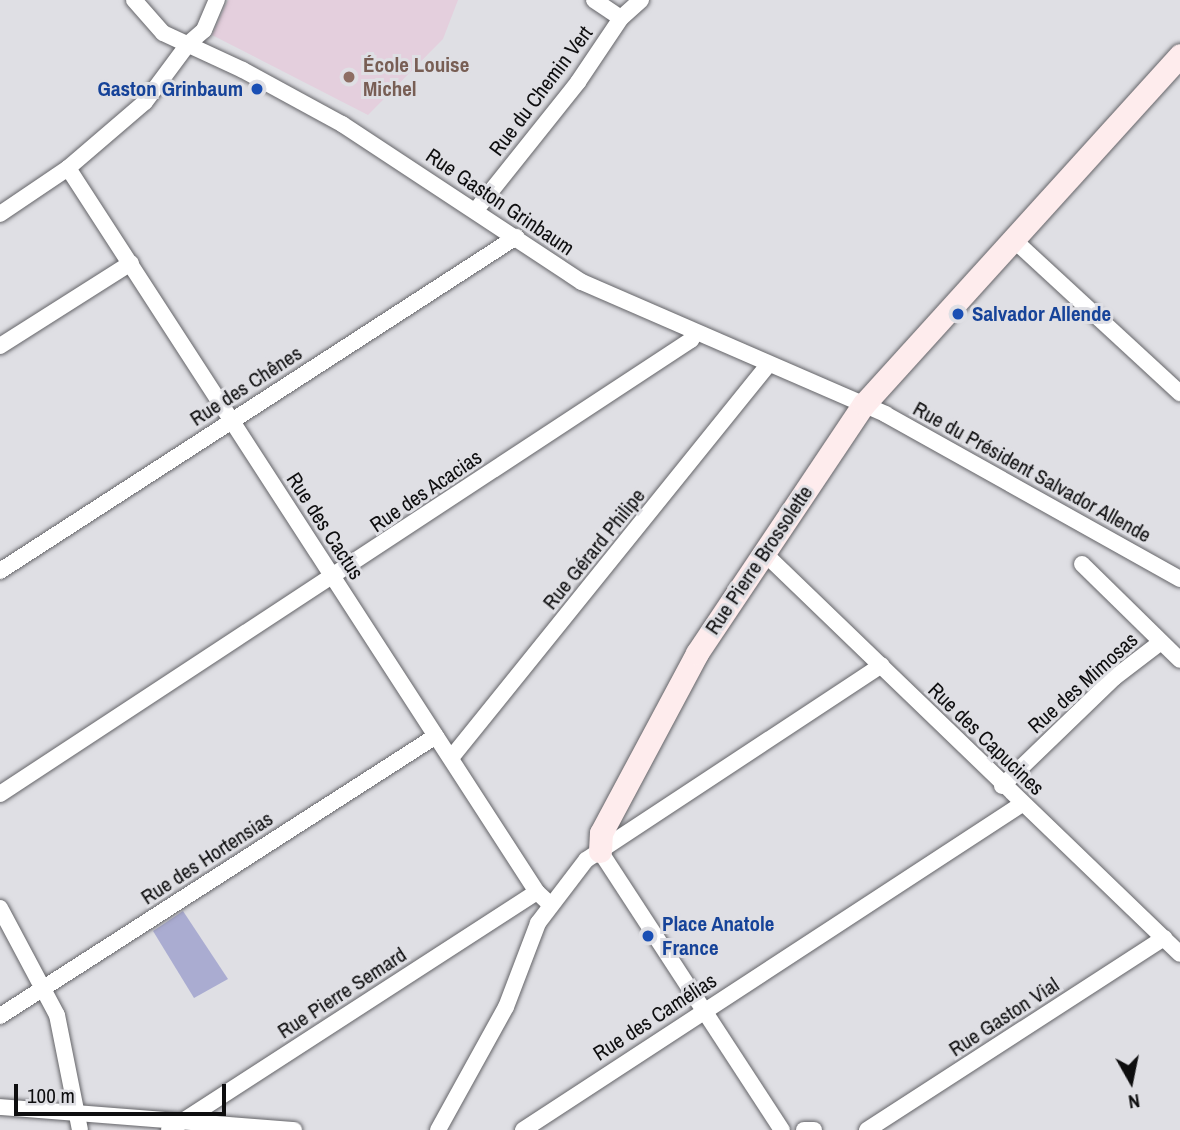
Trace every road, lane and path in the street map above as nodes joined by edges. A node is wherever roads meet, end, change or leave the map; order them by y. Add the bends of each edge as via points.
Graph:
1 (134, 0) edge
2 (217, 0) edge
3 (594, 0) edge
4 (641, 0) edge
5 (621, 18) junction
6 (188, 44) junction
7 (1179, 61) edge
8 (68, 168) junction
9 (476, 210) junction
10 (0, 214) edge
11 (516, 236) junction
12 (1014, 240) junction
13 (131, 263) junction
14 (695, 333) junction
15 (0, 346) edge
16 (768, 365) junction
17 (1180, 393) edge
18 (864, 404) junction
19 (232, 420) junction
20 (763, 552) junction
21 (1082, 564) dead end
22 (0, 571) edge
23 (333, 577) junction
24 (1180, 579) edge
25 (1161, 642) junction
26 (1180, 660) edge
27 (882, 665) junction
28 (436, 736) junction
29 (451, 758) junction
30 (1002, 786) junction
31 (0, 794) edge
32 (1022, 804) junction
33 (600, 850) junction
34 (537, 892) junction
35 (550, 904) junction
36 (0, 908) edge
37 (1164, 939) junction
38 (1180, 954) edge
39 (44, 988) junction
40 (704, 1010) junction
41 (0, 1016) edge
42 (0, 1107) edge
43 (184, 1121) junction
44 (79, 1122) edge
45 (169, 1130) edge
46 (294, 1130) edge
47 (438, 1130) edge
48 (523, 1130) edge
49 (782, 1130) edge
50 (804, 1130) edge
51 (814, 1130) edge
52 (867, 1130) edge

1 - 6 street, Rue Gaston Grinbaum via 163,33
2 - 6 street via 204,30
3 - 5 street
4 - 5 street, Rue du Chemin Vert
5 - 9 street, Rue du Chemin Vert via 578,82
6 - 8 street via 145,102
6 - 9 street, Rue Gaston Grinbaum via 342,124
7 - 12 street, Rue Pierre Brossolette
8 - 10 street
8 - 13 street, Rue des Cactus
9 - 11 street, Rue Gaston Grinbaum
11 - 14 street, Rue Gaston Grinbaum via 582,282
11 - 19 street, Rue des Chênes
12 - 17 street
12 - 18 street, Rue Pierre Brossolette
13 - 15 street
13 - 19 street, Rue des Cactus
14 - 16 street, Rue Gaston Grinbaum
14 - 23 street, Rue des Acacias via 691,340
16 - 18 street, Rue Gaston Grinbaum
16 - 29 street, Rue Gérard Philipe
18 - 20 street, Rue Pierre Brossolette
18 - 24 street, Rue du Président Salvador Allende
19 - 22 street, Rue des Chênes
19 - 23 street, Rue des Cactus
20 - 27 street, Rue des Capucines
20 - 33 street, Rue Pierre Brossolette via 697,653 601,833
21 - 25 street, Rue des Mimosas
23 - 28 street, Rue des Cactus
23 - 31 street, Rue des Acacias
25 - 26 street, Rue des Mimosas
25 - 30 street, Rue des Mimosas via 1114,678
27 - 30 street, Rue des Capucines
27 - 33 street
28 - 29 street, Rue des Cactus
28 - 39 street, Rue des Hortensias
29 - 34 street, Rue des Cactus
30 - 32 street, Rue des Capucines
32 - 37 street, Rue des Capucines
32 - 40 street, Rue des Camélias
33 - 35 street
33 - 40 street
34 - 35 street, Rue des Cactus
34 - 43 street, Rue Pierre Semard
35 - 47 street via 538,923 506,1007
36 - 39 street
37 - 38 street, Rue des Capucines
37 - 52 street, Rue Gaston Vial
39 - 41 street, Rue des Hortensias
39 - 44 street via 57,1015
40 - 48 street, Rue des Camélias
40 - 49 street
42 - 44 street
43 - 44 street
43 - 45 street, Rue Pierre Semard
43 - 46 street
50 - 51 street

